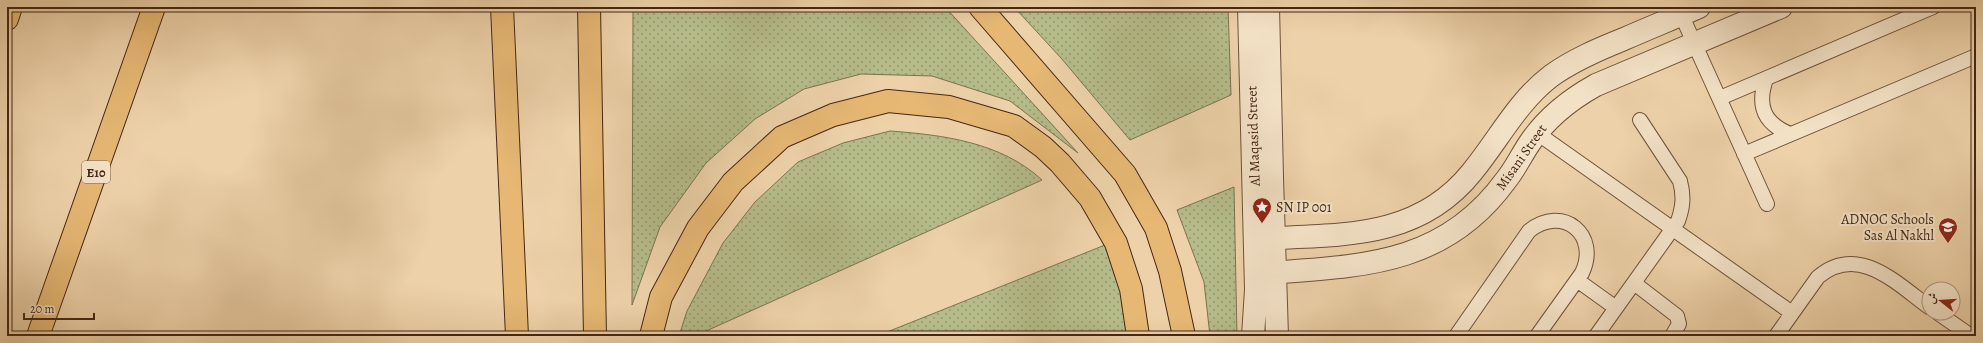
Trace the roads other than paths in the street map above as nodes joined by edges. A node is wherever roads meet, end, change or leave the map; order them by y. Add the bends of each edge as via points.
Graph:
1 (11, 7) edge
2 (154, 7) edge
3 (502, 7) edge
4 (589, 7) edge
5 (980, 7) edge
6 (1249, 7) edge
7 (1268, 7) edge
8 (1782, 7) edge
9 (1933, 7) edge
10 (1690, 11) edge
11 (7, 19) edge
12 (1694, 44) junction
13 (1976, 56) edge
14 (1766, 79) junction
15 (1720, 98) junction
16 (1640, 120) dead end
17 (1537, 133) junction
18 (1790, 134) junction
19 (1744, 154) junction
20 (1263, 177) junction
21 (1767, 204) dead end
22 (1673, 229) junction
23 (1265, 239) junction
24 (1266, 273) junction
25 (1577, 280) junction
26 (1634, 283) junction
27 (1921, 301) edge
28 (1616, 308) junction
29 (1792, 313) junction
30 (1949, 321) edge
31 (595, 327) edge
32 (517, 328) edge
33 (38, 336) edge
34 (651, 336) edge
35 (1138, 336) edge
36 (1184, 336) edge
37 (1253, 336) edge
38 (1277, 336) edge
39 (1456, 336) edge
40 (1537, 336) edge
41 (1596, 336) edge
42 (1672, 336) edge
43 (1776, 336) edge
44 (1970, 336) edge

1 - 11 highway
2 - 33 highway, E10
3 - 32 highway
4 - 31 highway
5 - 36 highway via 1125,174 1156,228 1170,271
6 - 20 street, Al Maqasid Street
7 - 20 street, Al Maqasid Street
8 - 12 street, Misani Street
9 - 14 lane
10 - 12 lane
10 - 23 street via 1594,52 1551,76 1515,112 1468,177 1444,200 1426,211 1404,222 1381,229
12 - 15 lane
12 - 17 street, Misani Street via 1579,94 1563,106
13 - 18 lane
14 - 15 lane
14 - 18 lane via 1761,102 1764,113 1779,130
15 - 19 lane
16 - 22 lane via 1680,181 1683,203
17 - 22 lane
17 - 24 street, Misani Street via 1507,180 1490,200 1451,234 1429,246 1380,262
18 - 19 lane
19 - 21 lane
20 - 23 street, Al Maqasid Street
22 - 26 lane
22 - 29 lane
23 - 24 street, Al Maqasid Street
24 - 37 street, Al Maqasid Street
24 - 38 street, Al Maqasid Street
25 - 28 lane
25 - 39 lane via 1587,263 1588,253 1581,233 1574,226 1555,220 1537,225 1530,231
25 - 40 lane
26 - 28 lane
26 - 42 lane via 1677,316 1679,324
27 - 29 lane via 1878,271 1868,266 1847,263 1827,270 1818,277
28 - 41 lane
29 - 43 lane
30 - 44 lane
34 - 35 highway via 661,297 698,228 733,182 782,137 833,115 888,101 949,107 1014,126 1043,147 1090,198 1116,243 1131,288

